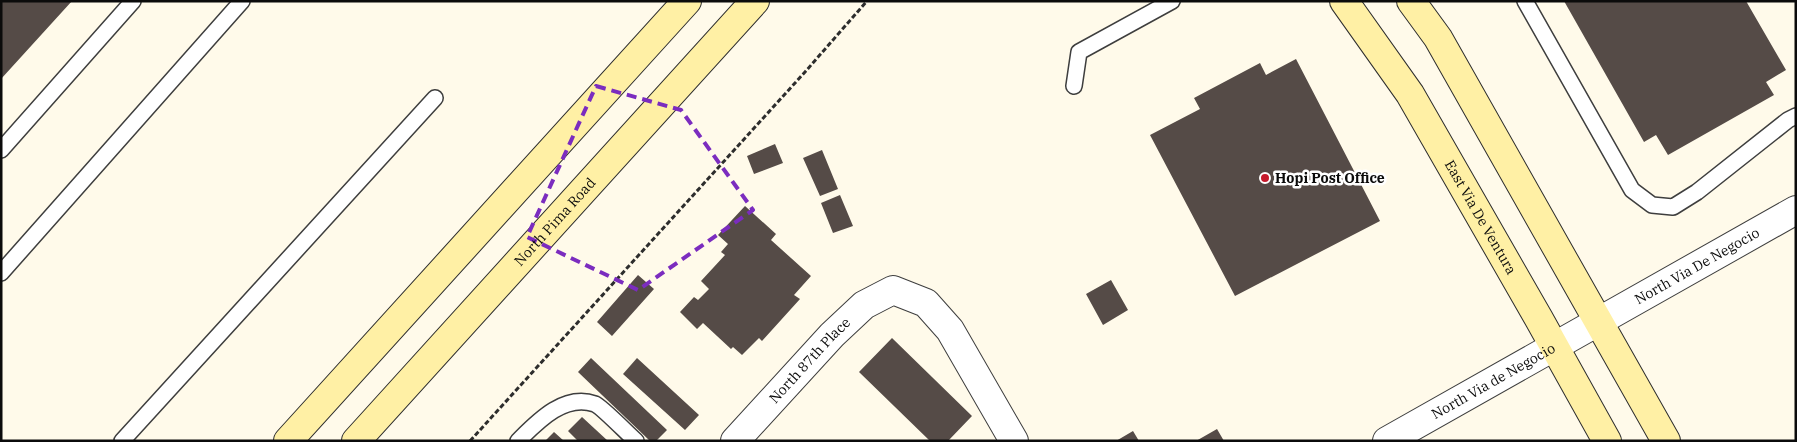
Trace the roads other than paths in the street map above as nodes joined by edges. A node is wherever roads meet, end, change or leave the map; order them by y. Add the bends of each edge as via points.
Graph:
1 (133, 1) edge
2 (242, 1) edge
3 (687, 1) edge
4 (755, 1) edge
5 (1172, 1) edge
6 (1344, 1) edge
7 (1411, 1) edge
8 (1525, 1) edge
9 (1074, 86) dead end
10 (435, 98) dead end
11 (1796, 116) edge
12 (1, 150) edge
13 (1796, 210) edge
14 (1, 273) edge
15 (1600, 322) junction
16 (1554, 347) junction
17 (375, 419) junction
18 (1390, 440) edge
19 (122, 441) edge
20 (288, 441) edge
21 (344, 441) edge
22 (356, 441) edge
23 (518, 441) edge
24 (636, 441) edge
25 (735, 441) edge
26 (1014, 441) edge
27 (1606, 441) edge
28 (1666, 441) edge

1 - 12 lane
2 - 14 lane
3 - 20 main road
4 - 17 main road, North Pima Road
5 - 9 lane via 1079,52
6 - 16 main road, East Via De Ventura via 1410,94
7 - 15 main road via 1438,38
8 - 11 lane via 1632,190 1652,205 1673,207
10 - 19 lane
13 - 15 street, North Via De Negocio
15 - 16 street, North Via de Negocio
15 - 28 main road
16 - 18 street, North Via de Negocio
16 - 27 main road, East Via De Ventura
17 - 21 main road
17 - 22 main road, North Pima Road
23 - 24 lane via 546,414 573,402 595,404
25 - 26 street, North 87th Place via 832,335 864,305 892,290 926,303 950,330

